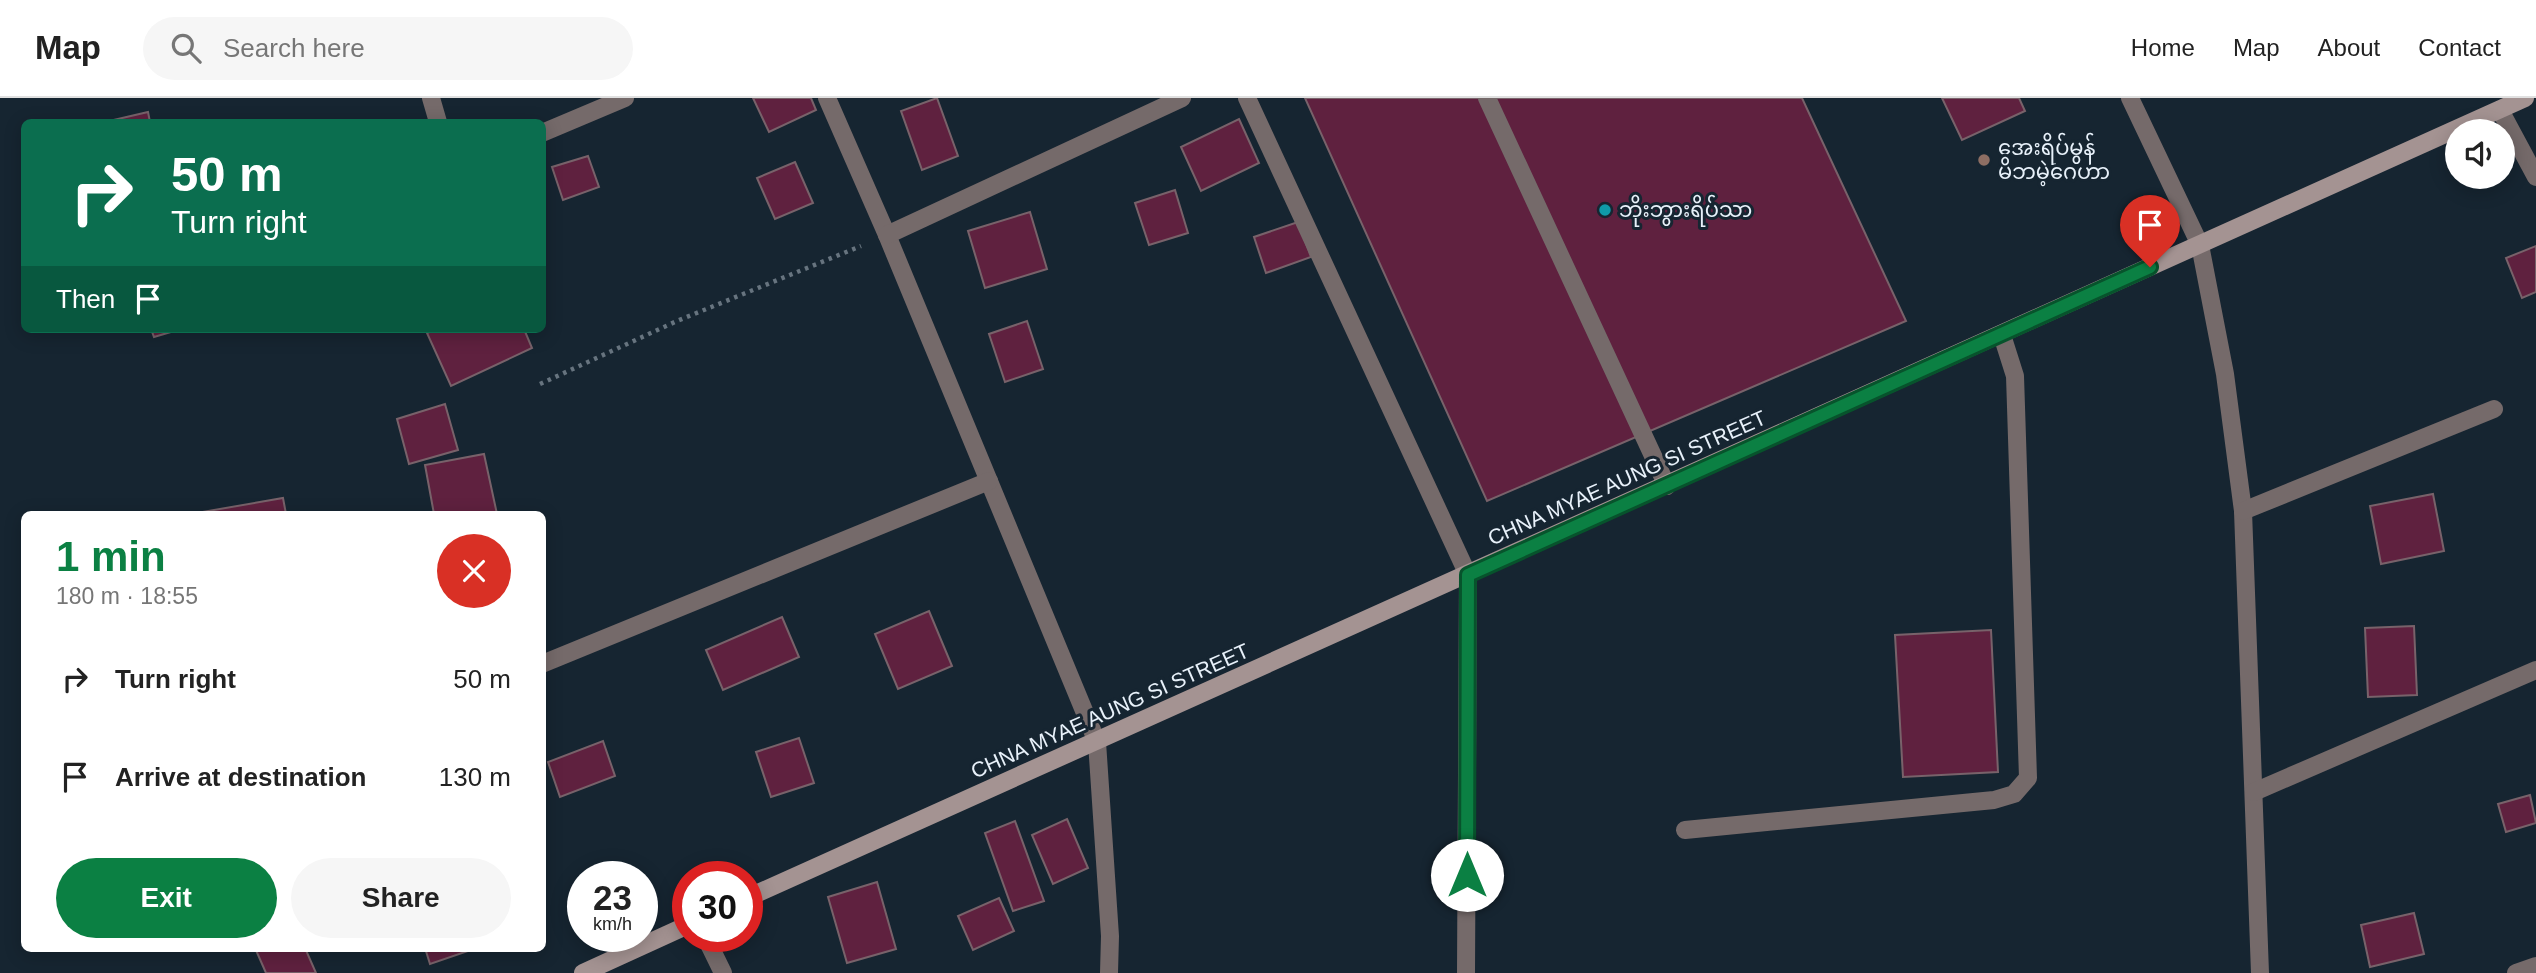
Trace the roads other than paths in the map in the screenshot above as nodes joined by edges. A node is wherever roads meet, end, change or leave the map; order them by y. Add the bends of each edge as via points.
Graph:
1 (431, 98) edge
2 (625, 98) edge
3 (827, 98) edge
4 (1182, 98) edge
5 (1247, 98) edge
6 (1487, 98) edge
7 (2130, 98) edge
8 (2525, 98) edge
9 (2500, 110) junction
10 (437, 119) edge
11 (546, 131) edge
12 (2536, 177) edge
13 (887, 236) junction
14 (2200, 245) junction
15 (2001, 335) junction
16 (2494, 409) dead end
17 (989, 481) junction
18 (1667, 486) junction
19 (2243, 511) junction
20 (1468, 575) junction
21 (546, 662) edge
22 (2536, 670) edge
23 (1097, 742) junction
24 (2254, 792) junction
25 (1685, 830) dead end
26 (763, 891) edge
27 (672, 932) edge
28 (713, 952) edge
29 (2536, 966) edge
30 (583, 973) edge
31 (723, 973) edge
32 (1108, 973) edge
33 (1466, 973) edge
34 (2260, 973) edge
35 (2516, 973) edge

1 - 10 street
2 - 11 street
3 - 13 street
4 - 13 street
5 - 20 street
6 - 18 street
7 - 14 street
8 - 9 street, CHNA MYAE AUNG SI STREET
9 - 12 street
9 - 14 street, CHNA MYAE AUNG SI STREET
13 - 17 street
14 - 15 street, CHNA MYAE AUNG SI STREET
14 - 19 street via 2225,374
15 - 18 street, CHNA MYAE AUNG SI STREET
15 - 25 street via 2015,376 2028,778 2014,794 1994,800
16 - 19 street
17 - 21 street
17 - 23 street
18 - 20 street, CHNA MYAE AUNG SI STREET
19 - 24 street
20 - 23 street, CHNA MYAE AUNG SI STREET
20 - 33 street
22 - 24 street
23 - 26 street, CHNA MYAE AUNG SI STREET
23 - 32 street via 1110,936
24 - 34 street
27 - 30 street
28 - 31 street
29 - 35 street

